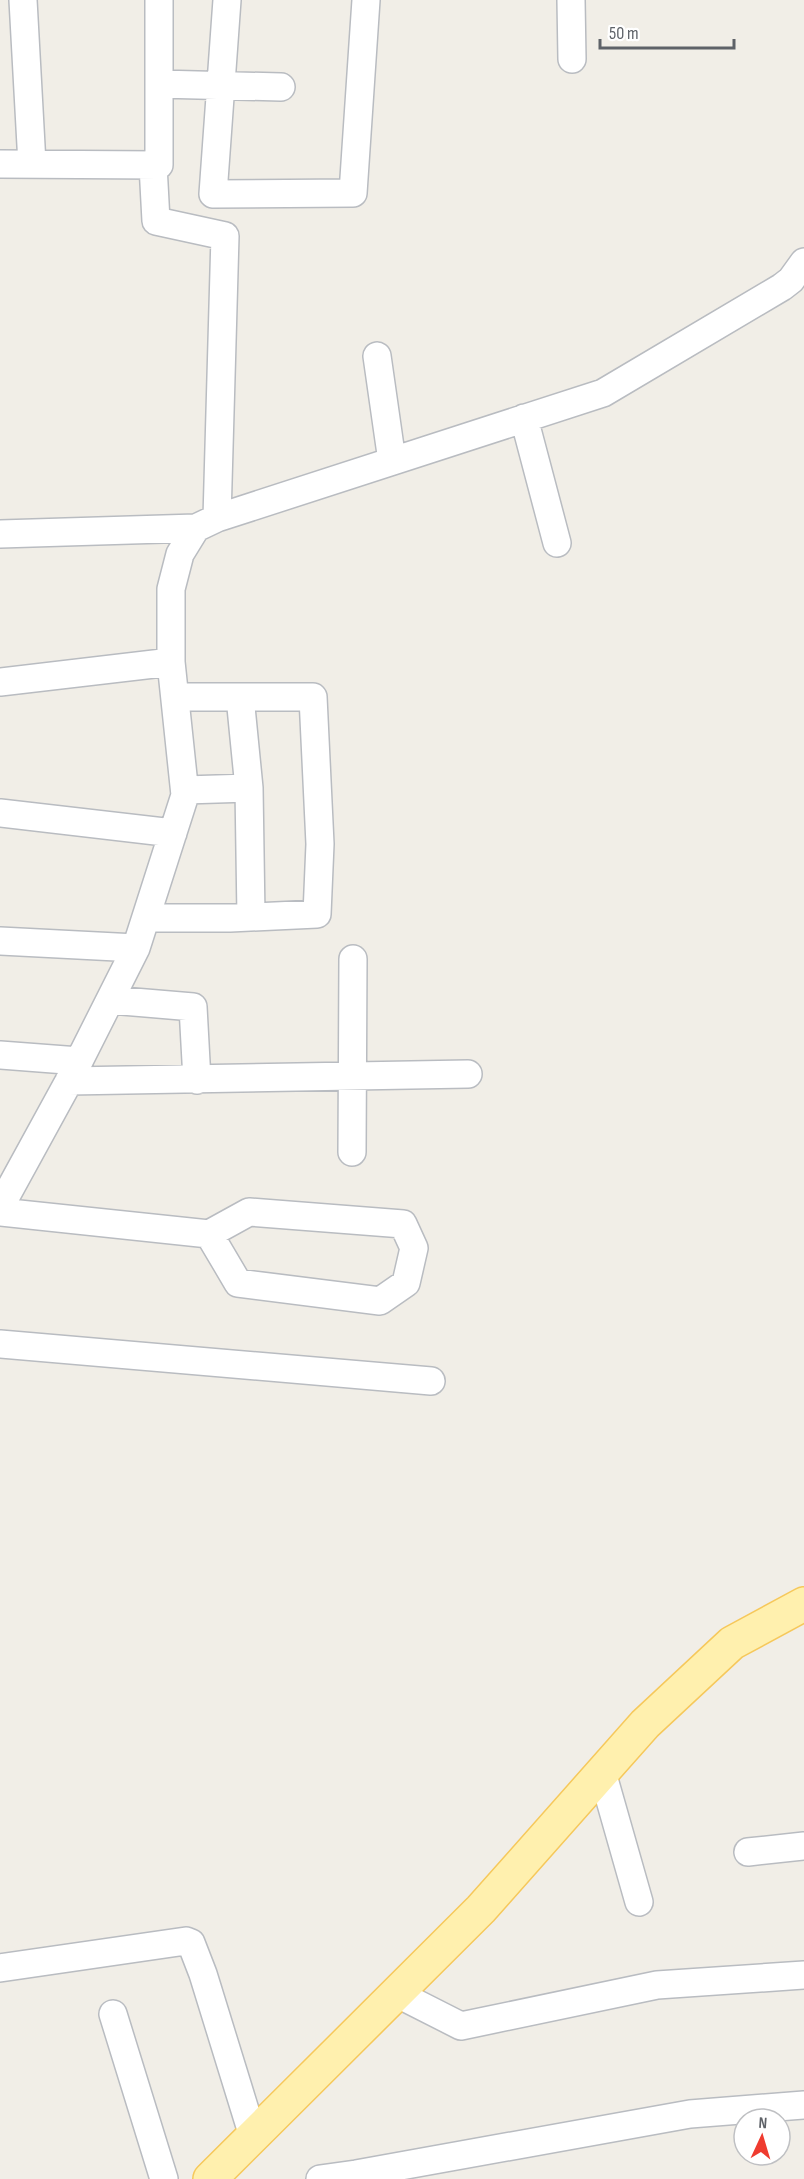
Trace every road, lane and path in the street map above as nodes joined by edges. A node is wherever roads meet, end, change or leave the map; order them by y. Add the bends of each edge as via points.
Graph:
1 (159, 0) edge
2 (227, 0) edge
3 (366, 0) edge
4 (571, 0) edge
5 (16, 4) edge
6 (572, 59) dead end
7 (159, 84) junction
8 (221, 85) junction
9 (281, 87) dead end
10 (0, 164) edge
11 (32, 165) junction
12 (153, 165) junction
13 (804, 262) edge
14 (804, 291) edge
15 (774, 292) junction
16 (377, 356) dead end
17 (524, 418) junction
18 (392, 461) junction
19 (206, 523) junction
20 (0, 534) edge
21 (557, 543) dead end
22 (171, 662) junction
23 (0, 682) edge
24 (175, 697) junction
25 (240, 697) junction
26 (249, 788) junction
27 (185, 790) junction
28 (0, 813) edge
29 (173, 833) junction
30 (251, 917) junction
31 (146, 918) junction
32 (0, 941) edge
33 (136, 948) junction
34 (353, 959) dead end
35 (110, 1000) junction
36 (0, 1055) edge
37 (74, 1071) junction
38 (468, 1074) dead end
39 (352, 1077) junction
40 (197, 1080) junction
41 (352, 1152) dead end
42 (0, 1207) edge
43 (0, 1212) edge
44 (209, 1234) junction
45 (0, 1344) edge
46 (431, 1381) dead end
47 (804, 1604) edge
48 (602, 1772) junction
49 (804, 1846) edge
50 (748, 1852) dead end
51 (639, 1902) dead end
52 (0, 1968) edge
53 (804, 1975) edge
54 (396, 1993) junction
55 (113, 2014) dead end
56 (804, 2105) edge
57 (253, 2136) junction
58 (373, 2175) edge
59 (164, 2179) edge
60 (210, 2179) edge
61 (320, 2179) edge

1 - 7 street
2 - 8 street
3 - 8 street via 353,193 213,194
4 - 6 street
5 - 11 street
7 - 8 street
7 - 12 street via 159,165
8 - 9 street
10 - 11 street
11 - 12 street
12 - 19 street via 156,221 225,236
13 - 15 street via 791,280
14 - 15 street
15 - 17 street via 603,393
16 - 18 street
17 - 18 street
17 - 21 street
18 - 19 street
19 - 20 street
19 - 22 street via 180,554 171,589
22 - 23 street
22 - 24 street
24 - 25 street
24 - 27 street
25 - 26 street
25 - 30 street via 313,697 320,844 317,914
26 - 27 street
26 - 30 street
27 - 29 street
28 - 29 street
29 - 31 street
30 - 31 street
31 - 33 street
32 - 33 street
33 - 35 street
34 - 39 street
35 - 37 street
35 - 40 street via 193,1007
36 - 37 street
37 - 40 street
37 - 42 street
38 - 39 street
39 - 40 street
39 - 41 street
43 - 44 street
44 - 44 street via 249,1212 403,1224 414,1248 406,1283 380,1301 238,1283
45 - 46 street
47 - 48 main road via 732,1643 645,1724
48 - 51 street
48 - 54 main road via 481,1909
49 - 50 street
52 - 57 street via 112,1950 191,1943
53 - 54 street via 657,1985 461,2026
54 - 57 main road
55 - 59 street
56 - 58 street via 690,2114
57 - 60 main road
58 - 61 street

